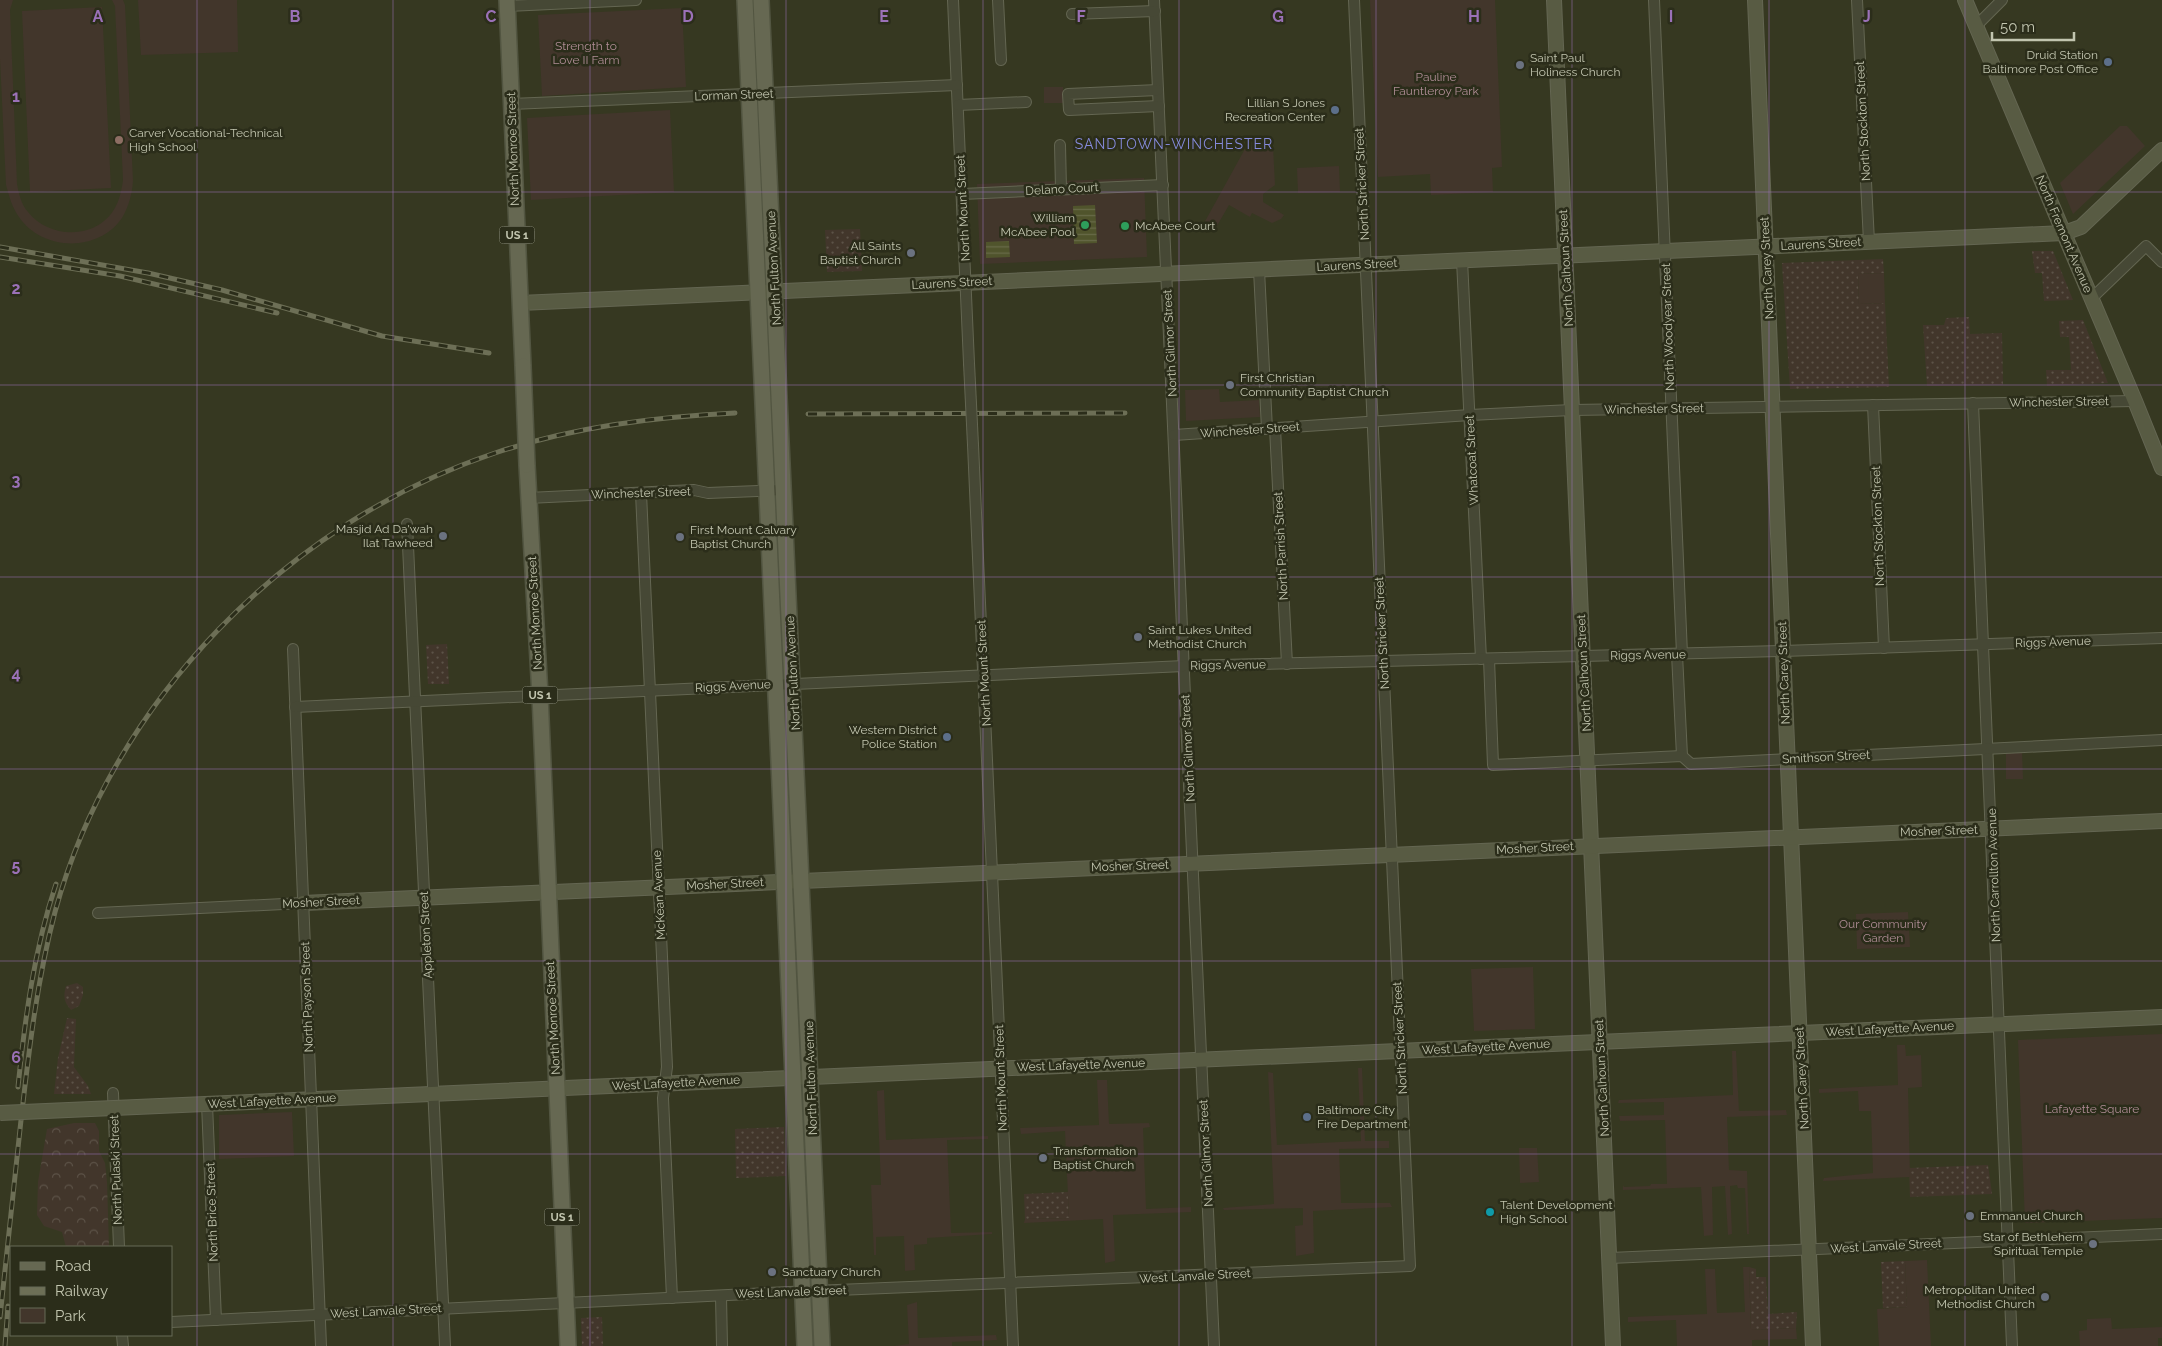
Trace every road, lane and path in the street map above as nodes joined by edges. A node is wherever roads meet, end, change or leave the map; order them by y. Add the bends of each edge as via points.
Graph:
1 (636, 0) edge
2 (745, 0) edge
3 (761, 0) edge
4 (953, 0) edge
5 (998, 0) edge
6 (1354, 0) edge
7 (1554, 0) edge
8 (1654, 0) edge
9 (1755, 0) edge
10 (1856, 0) edge
11 (1964, 0) edge
12 (2002, 0) edge
13 (507, 3) edge
14 (1155, 5) edge
15 (1072, 14) dead end
16 (1976, 26) junction
17 (1001, 60) dead end
18 (957, 85) junction
19 (1158, 90) junction
20 (765, 93) junction
21 (749, 94) junction
22 (1026, 102) dead end
23 (511, 104) junction
24 (958, 105) junction
25 (1159, 106) junction
26 (1060, 145) dead end
27 (2162, 150) edge
28 (1163, 185) junction
29 (1061, 189) junction
30 (962, 194) junction
31 (2064, 233) junction
32 (1869, 242) junction
33 (1765, 247) junction
34 (1665, 251) junction
35 (1566, 256) junction
36 (1462, 260) junction
37 (2162, 262) edge
38 (1366, 265) junction
39 (1259, 270) junction
40 (1167, 274) junction
41 (966, 282) junction
42 (758, 292) junction
43 (775, 292) junction
44 (2092, 298) junction
45 (520, 303) junction
46 (2136, 401) junction
47 (1974, 403) junction
48 (1873, 405) junction
49 (1773, 406) junction
50 (1672, 408) junction
51 (1572, 410) junction
52 (1470, 415) junction
53 (1372, 421) junction
54 (1271, 429) junction
55 (1174, 435) junction
56 (2162, 468) edge
57 (784, 490) junction
58 (767, 491) junction
59 (641, 493) junction
60 (528, 498) junction
61 (407, 524) dead end
62 (2162, 638) edge
63 (1985, 644) junction
64 (1884, 648) junction
65 (292, 649) dead end
66 (1783, 651) junction
67 (1680, 654) junction
68 (1583, 656) junction
69 (1485, 659) junction
70 (1383, 661) junction
71 (1287, 664) junction
72 (1184, 666) junction
73 (984, 675) junction
74 (793, 683) junction
75 (775, 684) junction
76 (650, 690) junction
77 (540, 695) junction
78 (415, 701) junction
79 (294, 706) junction
80 (2162, 740) edge
81 (1989, 749) junction
82 (1682, 756) junction
83 (1788, 759) junction
84 (1588, 760) junction
85 (1493, 764) joint
86 (2162, 821) edge
87 (1992, 828) junction
88 (1791, 837) junction
89 (1592, 846) junction
90 (1392, 854) junction
91 (1193, 863) junction
92 (992, 872) junction
93 (802, 880) junction
94 (785, 881) junction
95 (658, 887) junction
96 (548, 892) junction
97 (424, 898) junction
98 (303, 903) junction
99 (98, 913) dead end
100 (2162, 1017) edge
101 (2000, 1024) junction
102 (1800, 1033) junction
103 (1600, 1042) junction
104 (1401, 1051) junction
105 (1202, 1060) junction
106 (1001, 1068) junction
107 (794, 1077) junction
108 (811, 1077) junction
109 (665, 1083) junction
110 (556, 1088) junction
111 (113, 1093) dead end
112 (433, 1094) junction
113 (311, 1099) junction
114 (207, 1104) joint
115 (113, 1108) junction
116 (0, 1113) edge
117 (2162, 1234) edge
118 (2008, 1241) junction
119 (119, 1246) edge
120 (1809, 1250) junction
121 (1610, 1258) junction
122 (1410, 1266) joint
123 (1212, 1275) junction
124 (1010, 1284) junction
125 (820, 1291) junction
126 (803, 1292) junction
127 (721, 1296) junction
128 (672, 1298) junction
129 (566, 1303) junction
130 (443, 1309) junction
131 (320, 1315) junction
132 (216, 1320) junction
133 (172, 1322) edge
134 (321, 1346) edge
135 (444, 1346) edge
136 (568, 1346) edge
137 (722, 1346) edge
138 (805, 1346) edge
139 (822, 1346) edge
140 (1013, 1346) edge
141 (1214, 1346) edge
142 (1613, 1346) edge
143 (1813, 1346) edge
144 (2012, 1346) edge

1 - 13 street
2 - 21 main road, North Fulton Avenue
3 - 20 main road, North Fulton Avenue
4 - 18 street, North Mount Street
5 - 17 street
6 - 38 street, North Stricker Street
7 - 35 street, North Calhoun Street
8 - 34 street, North Woodyear Street
9 - 33 street, North Carey Street
10 - 32 street, North Stockton Street
11 - 16 street, North Fremont Avenue
12 - 16 street
13 - 23 main road, North Monroe Street / US 1
14 - 15 street
14 - 19 street, North Gilmor Street
16 - 31 street, North Fremont Avenue
18 - 20 street, Lorman Street
18 - 24 street, North Mount Street
19 - 25 street, North Gilmor Street
19 - 25 street via 1068,94 1068,110
20 - 21 street, Lorman Street
20 - 43 main road, North Fulton Avenue
21 - 23 street, Lorman Street
21 - 42 main road, North Fulton Avenue
22 - 24 street
23 - 45 main road, North Monroe Street / US 1
24 - 30 street, North Mount Street
25 - 28 street, North Gilmor Street
26 - 29 street
27 - 31 street, Laurens Street via 2082,227
28 - 29 street, Delano Court
28 - 40 street, North Gilmor Street
29 - 30 street, Delano Court
30 - 41 street, North Mount Street
31 - 32 street, Laurens Street
31 - 44 street, North Fremont Avenue
32 - 33 street, Laurens Street
33 - 34 street, Laurens Street
33 - 49 street, North Carey Street
34 - 35 street, Laurens Street
34 - 50 street, North Woodyear Street
35 - 36 street, Laurens Street
35 - 51 street, North Calhoun Street
36 - 38 street, Laurens Street
36 - 52 street, Whatcoat Street
37 - 44 street via 2146,246
38 - 39 street, Laurens Street
38 - 53 street, North Stricker Street
39 - 40 street, Laurens Street
39 - 54 street, North Parrish Street
40 - 41 street, Laurens Street
40 - 55 street, North Gilmor Street
41 - 43 street, Laurens Street
41 - 73 street, North Mount Street, bridge
42 - 43 street, Laurens Street
42 - 45 street, Laurens Street
42 - 58 main road, North Fulton Avenue
43 - 57 main road, North Fulton Avenue
44 - 46 street, North Fremont Avenue
45 - 60 main road, North Monroe Street / US 1, bridge
46 - 47 street, Winchester Street
46 - 56 street, North Fremont Avenue
47 - 48 street, Winchester Street
47 - 63 street, North Carrollton Avenue
48 - 49 street, Winchester Street
48 - 64 street, North Stockton Street
49 - 50 street, Winchester Street
49 - 66 street, North Carey Street
50 - 51 street, Winchester Street
50 - 67 street, North Woodyear Street
51 - 52 street, Winchester Street
51 - 68 street, North Calhoun Street
52 - 53 street, Winchester Street
52 - 69 street, Whatcoat Street
53 - 54 street, Winchester Street
53 - 70 street, North Stricker Street
54 - 55 street, Winchester Street
54 - 71 street, North Parrish Street
55 - 72 street, North Gilmor Street
57 - 58 street, Winchester Street
57 - 74 main road, North Fulton Avenue
58 - 59 street, Winchester Street
58 - 75 main road, North Fulton Avenue
59 - 60 street, Winchester Street
59 - 76 street, McKean Avenue
60 - 77 main road, North Monroe Street / US 1
61 - 78 street, Appleton Street
62 - 63 street, Riggs Avenue
63 - 64 street, Riggs Avenue
63 - 81 street, North Carrollton Avenue
64 - 66 street, Riggs Avenue
65 - 79 street, North Payson Street
66 - 67 street, Riggs Avenue
66 - 83 street, North Carey Street
67 - 68 street, Riggs Avenue
67 - 82 street, North Woodyear Street
68 - 69 street, Riggs Avenue
68 - 84 street, North Calhoun Street
69 - 70 street, Riggs Avenue
69 - 85 street, Whatcoat Street
70 - 71 street, Riggs Avenue
70 - 90 street, North Stricker Street
71 - 72 street, Riggs Avenue
72 - 73 street, Riggs Avenue
72 - 91 street, North Gilmor Street
73 - 74 street, Riggs Avenue
73 - 92 street, North Mount Street
74 - 75 street, Riggs Avenue
74 - 93 main road, North Fulton Avenue
75 - 76 street, Riggs Avenue
75 - 94 main road, North Fulton Avenue
76 - 77 street, Riggs Avenue
76 - 95 street, McKean Avenue
77 - 78 street, Riggs Avenue
77 - 96 main road, North Monroe Street / US 1
78 - 79 street, Riggs Avenue
78 - 97 street, Appleton Street
79 - 98 street, North Payson Street
80 - 81 street, Smithson Street
81 - 83 street, Smithson Street
81 - 87 street, North Carrollton Avenue
82 - 83 street, Smithson Street via 1691,764
82 - 84 street, Smithson Street
83 - 88 street, North Carey Street
84 - 85 street, Smithson Street
84 - 89 street, North Calhoun Street
86 - 87 street, Mosher Street
87 - 88 street, Mosher Street
87 - 101 street, North Carrollton Avenue
88 - 89 street, Mosher Street
88 - 102 street, North Carey Street
89 - 90 street, Mosher Street
89 - 103 street, North Calhoun Street
90 - 91 street, Mosher Street
90 - 104 street, North Stricker Street
91 - 92 street, Mosher Street
91 - 105 street, North Gilmor Street
92 - 93 street, Mosher Street
92 - 106 street, North Mount Street
93 - 94 street, Mosher Street
93 - 108 main road, North Fulton Avenue
94 - 95 street, Mosher Street
94 - 107 main road, North Fulton Avenue
95 - 96 street, Mosher Street
95 - 109 street, McKean Avenue via 667,1067
96 - 97 street, Mosher Street
96 - 110 main road, North Monroe Street / US 1
97 - 98 street, Mosher Street
97 - 112 street, Appleton Street
98 - 99 street, Mosher Street
98 - 113 street, North Payson Street
100 - 101 street, West Lafayette Avenue
101 - 102 street, West Lafayette Avenue
101 - 118 street, North Carrollton Avenue
102 - 103 street, West Lafayette Avenue
102 - 120 street, North Carey Street
103 - 104 street, West Lafayette Avenue
103 - 121 street, North Calhoun Street
104 - 105 street, West Lafayette Avenue
104 - 122 street, North Stricker Street
105 - 106 street, West Lafayette Avenue
105 - 123 street, North Gilmor Street
106 - 108 street, West Lafayette Avenue
106 - 124 street, North Mount Street
107 - 108 street, West Lafayette Avenue
107 - 109 street, West Lafayette Avenue
107 - 126 main road, North Fulton Avenue
108 - 125 main road, North Fulton Avenue
109 - 110 street, West Lafayette Avenue
109 - 128 street, McKean Avenue
110 - 112 street, West Lafayette Avenue
110 - 129 main road, North Monroe Street / US 1
111 - 115 street, North Pulaski Street
112 - 113 street, West Lafayette Avenue
112 - 130 street, Appleton Street
113 - 116 street, West Lafayette Avenue, bridge
113 - 131 street, North Payson Street
114 - 115 street, West Lafayette Avenue
114 - 132 street, North Brice Street
115 - 119 street, North Pulaski Street
117 - 118 street, West Lanvale Street
118 - 120 street, West Lanvale Street
118 - 144 street, North Carrollton Avenue
120 - 121 street, West Lanvale Street
120 - 143 street, North Carey Street
121 - 142 street, North Calhoun Street
122 - 123 street, West Lanvale Street
123 - 124 street, West Lanvale Street
123 - 141 street, North Gilmor Street
124 - 125 street, West Lanvale Street
124 - 140 street, North Mount Street
125 - 126 street, West Lanvale Street
125 - 139 main road, North Fulton Avenue
126 - 127 street, West Lanvale Street
126 - 138 main road, North Fulton Avenue
127 - 128 street, West Lanvale Street
127 - 137 street
128 - 129 street, West Lanvale Street
129 - 130 street, West Lanvale Street
129 - 136 main road, North Monroe Street / US 1
130 - 131 street, West Lanvale Street
130 - 135 street, Appleton Street
131 - 132 street, West Lanvale Street
131 - 134 street, North Payson Street
132 - 133 street, West Lanvale Street

